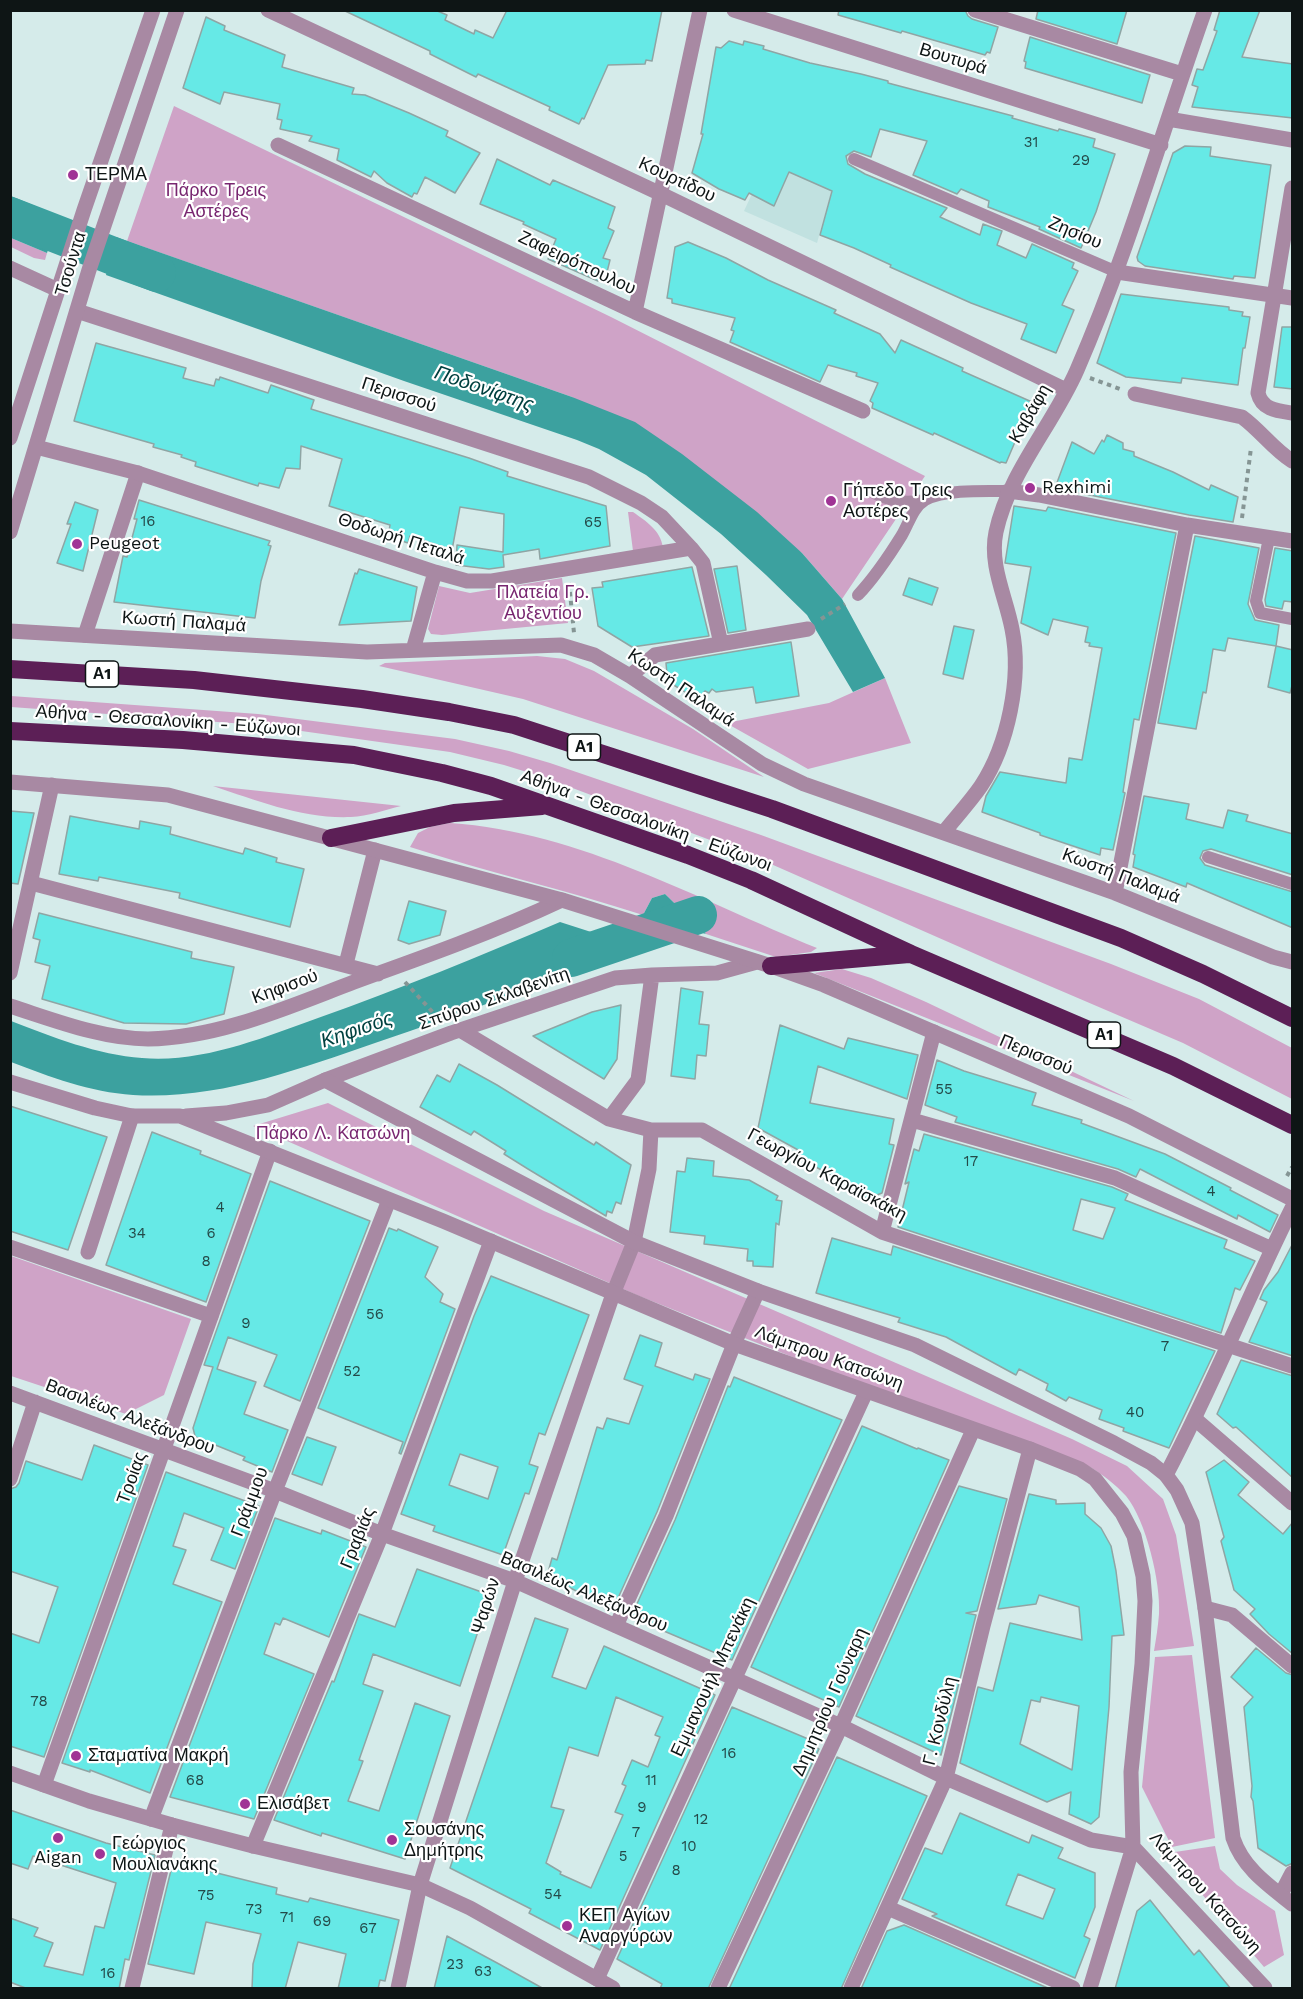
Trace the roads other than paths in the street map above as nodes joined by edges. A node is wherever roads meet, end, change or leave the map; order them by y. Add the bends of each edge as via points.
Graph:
1 (153, 10) edge
2 (177, 10) edge
3 (268, 10) edge
4 (700, 10) edge
5 (734, 10) edge
6 (975, 10) edge
7 (1205, 10) edge
8 (1182, 74) junction
9 (1168, 118) junction
10 (1293, 140) edge
11 (278, 145) dead end
12 (1161, 145) junction
13 (854, 159) dead end
14 (1293, 188) edge
15 (661, 194) junction
16 (10, 268) edge
17 (1117, 272) junction
18 (58, 290) junction
19 (1273, 296) junction
20 (1293, 298) edge
21 (77, 311) junction
22 (635, 312) junction
23 (1066, 390) junction
24 (1135, 394) road end
25 (863, 411) dead end
26 (1293, 413) edge
27 (10, 438) edge
28 (36, 447) junction
29 (1293, 461) edge
30 (138, 473) junction
31 (870, 491) dead end
32 (1008, 491) junction
33 (925, 500) junction
34 (1187, 525) junction
35 (10, 532) edge
36 (1269, 538) junction
37 (1293, 541) edge
38 (691, 548) junction
39 (435, 572) junction
40 (858, 595) road end
41 (1293, 619) edge
42 (808, 628) road end
43 (10, 632) edge
44 (85, 635) junction
45 (721, 644) junction
46 (413, 650) junction
47 (10, 669) edge
48 (630, 676) junction
49 (10, 731) edge
50 (10, 782) edge
51 (52, 785) junction
52 (550, 806) junction
53 (944, 832) junction
54 (331, 838) junction
55 (375, 850) junction
56 (1208, 857) dead end
57 (31, 883) junction
58 (1293, 884) edge
59 (1114, 893) junction
60 (562, 900) junction
61 (911, 954) junction
62 (1293, 962) edge
63 (346, 964) junction
64 (764, 964) junction
65 (10, 973) edge
66 (378, 974) junction
67 (652, 975) junction
68 (10, 1006) edge
69 (1293, 1018) edge
70 (456, 1031) junction
71 (934, 1032) junction
72 (324, 1080) junction
73 (10, 1082) edge
74 (132, 1116) junction
75 (180, 1116) junction
76 (609, 1119) junction
77 (912, 1120) junction
78 (1293, 1125) edge
79 (651, 1130) junction
80 (270, 1151) junction
81 (1293, 1199) edge
82 (389, 1200) junction
83 (1293, 1208) edge
84 (882, 1232) junction
85 (491, 1241) junction
86 (634, 1242) junction
87 (10, 1247) edge
88 (1272, 1249) junction
89 (88, 1252) dead end
90 (758, 1291) junction
91 (613, 1294) junction
92 (211, 1316) junction
93 (734, 1344) junction
94 (1227, 1345) junction
95 (1293, 1366) edge
96 (866, 1392) junction
97 (10, 1393) edge
98 (35, 1402) junction
99 (1195, 1419) junction
100 (973, 1430) junction
101 (1030, 1449) junction
102 (163, 1450) junction
103 (1166, 1475) junction
104 (10, 1479) edge
105 (275, 1491) junction
106 (1293, 1503) edge
107 (382, 1534) junction
108 (515, 1581) junction
109 (1205, 1608) junction
110 (616, 1626) junction
111 (1293, 1666) edge
112 (734, 1677) junction
113 (841, 1726) junction
114 (10, 1773) edge
115 (946, 1778) junction
116 (44, 1785) junction
117 (151, 1819) junction
118 (172, 1825) junction
119 (253, 1846) junction
120 (1133, 1847) junction
121 (1293, 1873) edge
122 (420, 1885) junction
123 (1287, 1899) edge
124 (888, 1908) junction
125 (597, 1979) junction
126 (132, 1989) edge
127 (398, 1989) edge
128 (613, 1989) edge
129 (718, 1989) edge
130 (852, 1989) edge
131 (1073, 1989) edge
132 (1090, 1989) edge
133 (1265, 1989) edge

1 - 18 street, Τσούντα
2 - 21 street, Τσούντα
3 - 15 street, Κουρτίδου
4 - 15 street
5 - 12 street, Βουτυρά
6 - 8 street
7 - 8 street, Καβάφη
8 - 9 street, Καβάφη
9 - 10 street
9 - 12 street, Καβάφη
11 - 22 street, Ζαφειρόπουλου
12 - 17 street, Καβάφη
13 - 17 lane, Ζησίου
14 - 19 street
15 - 22 street
15 - 23 street, Κουρτίδου
16 - 18 street
17 - 19 street, Ζησίου
17 - 23 street, Καβάφη
18 - 27 street, Τσούντα
19 - 20 street, Ζησίου
19 - 26 street via 1258,393 1260,400 1275,411
21 - 28 street, Τσούντα
21 - 38 street, Περισσού via 589,477 662,517
22 - 25 street, Ζαφειρόπουλου
23 - 32 street, Καβάφη
24 - 29 street via 1242,417 1279,453
27 - 28 street, Θοδωρή Πεταλά
28 - 30 street, Θοδωρή Πεταλά
28 - 35 street, Τσούντα
30 - 39 street, Θοδωρή Πεταλά
30 - 44 street
31 - 33 lane via 900,502
32 - 33 lane via 944,494
32 - 34 street
32 - 53 street, Καβάφη via 996,533 995,562 1017,661 1013,696 994,760
33 - 40 lane
34 - 36 street
34 - 59 street
36 - 37 street
36 - 41 lane via 1256,601 1260,613
38 - 39 street, Θοδωρή Πεταλά via 492,580 467,581
38 - 45 street via 703,563
39 - 46 street
42 - 45 street
43 - 44 street, Κωστή Παλαμά
44 - 46 street, Κωστή Παλαμά via 367,652
45 - 48 street via 655,655
46 - 48 street, Κωστή Παλαμά via 543,645 576,648
47 - 69 highway, Α1 via 194,680 363,699 514,725 772,809 1121,938
48 - 53 street, Κωστή Παλαμά via 762,764 804,784
49 - 52 highway, Αθήνα - Θεσσαλονίκη - Εύζωνοι / Α1 via 354,755 442,773
50 - 51 street
51 - 54 street via 168,795
51 - 57 street
52 - 54 highway via 454,813
52 - 61 highway, Αθήνα - Θεσσαλονίκη - Εύζωνοι / Α1 via 730,872
53 - 59 street, Κωστή Παλαμά
54 - 55 street
55 - 60 street
55 - 63 street
56 - 58 lane
57 - 63 street
57 - 65 street
59 - 62 street, Κωστή Παλαμά
60 - 64 street
60 - 66 street, Κηφισού
61 - 64 highway
61 - 78 highway, Αθήνα - Θεσσαλονίκη - Εύζωνοι / Α1 via 1163,1061
63 - 66 street
64 - 67 street, Σπύρου Σκλαβενίτη via 717,973
64 - 71 street, Περισσού
66 - 68 street, Κηφισού via 258,1018 169,1038 111,1035
67 - 70 street, Σπύρου Σκλαβενίτη via 615,978
67 - 76 street via 638,1080
70 - 72 street, Σπύρου Σκλαβενίτη
70 - 76 street, Γεωργίου Καραϊσκάκη
71 - 77 street
71 - 81 street, Περισσού via 1129,1116
72 - 75 street, Σπύρου Σκλαβενίτη via 268,1106
72 - 86 street
73 - 74 street, Λάμπρου Κατσώνη
74 - 75 street, Λάμπρου Κατσώνη
74 - 89 street
75 - 80 street, Λάμπρου Κατσώνη
76 - 79 street, Γεωργίου Καραϊσκάκη
77 - 84 street
77 - 88 street via 1115,1178
79 - 84 street, Γεωργίου Καραϊσκάκη via 702,1130
79 - 86 street, Ψαρών via 650,1169
80 - 82 street, Λάμπρου Κατσώνη
80 - 92 street, Τροίας
82 - 85 street, Λάμπρου Κατσώνη
82 - 105 street, Γράμμου
83 - 88 street
84 - 94 street, Γεωργίου Καραϊσκάκη
85 - 91 street, Λάμπρου Κατσώνη
85 - 107 street, Γραβιάς
86 - 90 street
86 - 91 street, Ψαρών
87 - 92 street
88 - 94 street
90 - 93 street
90 - 103 street via 915,1345 1114,1443
91 - 93 street, Λάμπρου Κατσώνη
91 - 108 street, Ψαρών
92 - 102 street, Τροίας
93 - 96 street, Λάμπρου Κατσώνη
93 - 110 street via 666,1516
94 - 95 street, Γεωργίου Καραϊσκάκη
94 - 99 street
96 - 100 street, Λάμπρου Κατσώνη
96 - 112 street, Εμμανουήλ Μπενάκη
97 - 98 street, Βασιλέως Αλεξάνδρου
98 - 102 street, Βασιλέως Αλεξάνδρου
98 - 104 street
99 - 103 street
99 - 106 street
100 - 101 street, Λάμπρου Κατσώνη
100 - 113 street, Δημητρίου Γούναρη
101 - 115 street, Γ. Κονδύλη
101 - 120 street, Λάμπρου Κατσώνη via 1095,1479 1122,1513 1134,1536 1143,1576 1145,1612 1131,1772
102 - 105 street, Βασιλέως Αλεξάνδρου
102 - 116 street, Τροίας
103 - 109 street via 1191,1523
105 - 107 street, Βασιλέως Αλεξάνδρου
105 - 117 street, Γράμμου
107 - 108 street, Βασιλέως Αλεξάνδρου
107 - 119 street, Γραβιάς
108 - 110 street, Βασιλέως Αλεξάνδρου
108 - 122 street, Ψαρών
109 - 111 street via 1232,1615
109 - 123 street via 1233,1838 1250,1869
110 - 112 street, Βασιλέως Αλεξάνδρου
112 - 113 street, Βασιλέως Αλεξάνδρου
112 - 125 street, Εμμανουήλ Μπενάκη
113 - 115 street, Βασιλέως Αλεξάνδρου
113 - 129 street, Δημητρίου Γούναρη
114 - 116 street
115 - 120 street, Βασιλέως Αλεξάνδρου via 1091,1840
115 - 124 street, Γ. Κονδύλη
116 - 117 street
117 - 118 street
118 - 119 street
118 - 126 street
119 - 122 street
120 - 132 street
120 - 133 street, Λάμπρου Κατσώνη
121 - 123 street
122 - 125 street via 470,1908
122 - 127 street, Ψαρών
124 - 130 street, Γ. Κονδύλη
124 - 131 street
125 - 128 street

